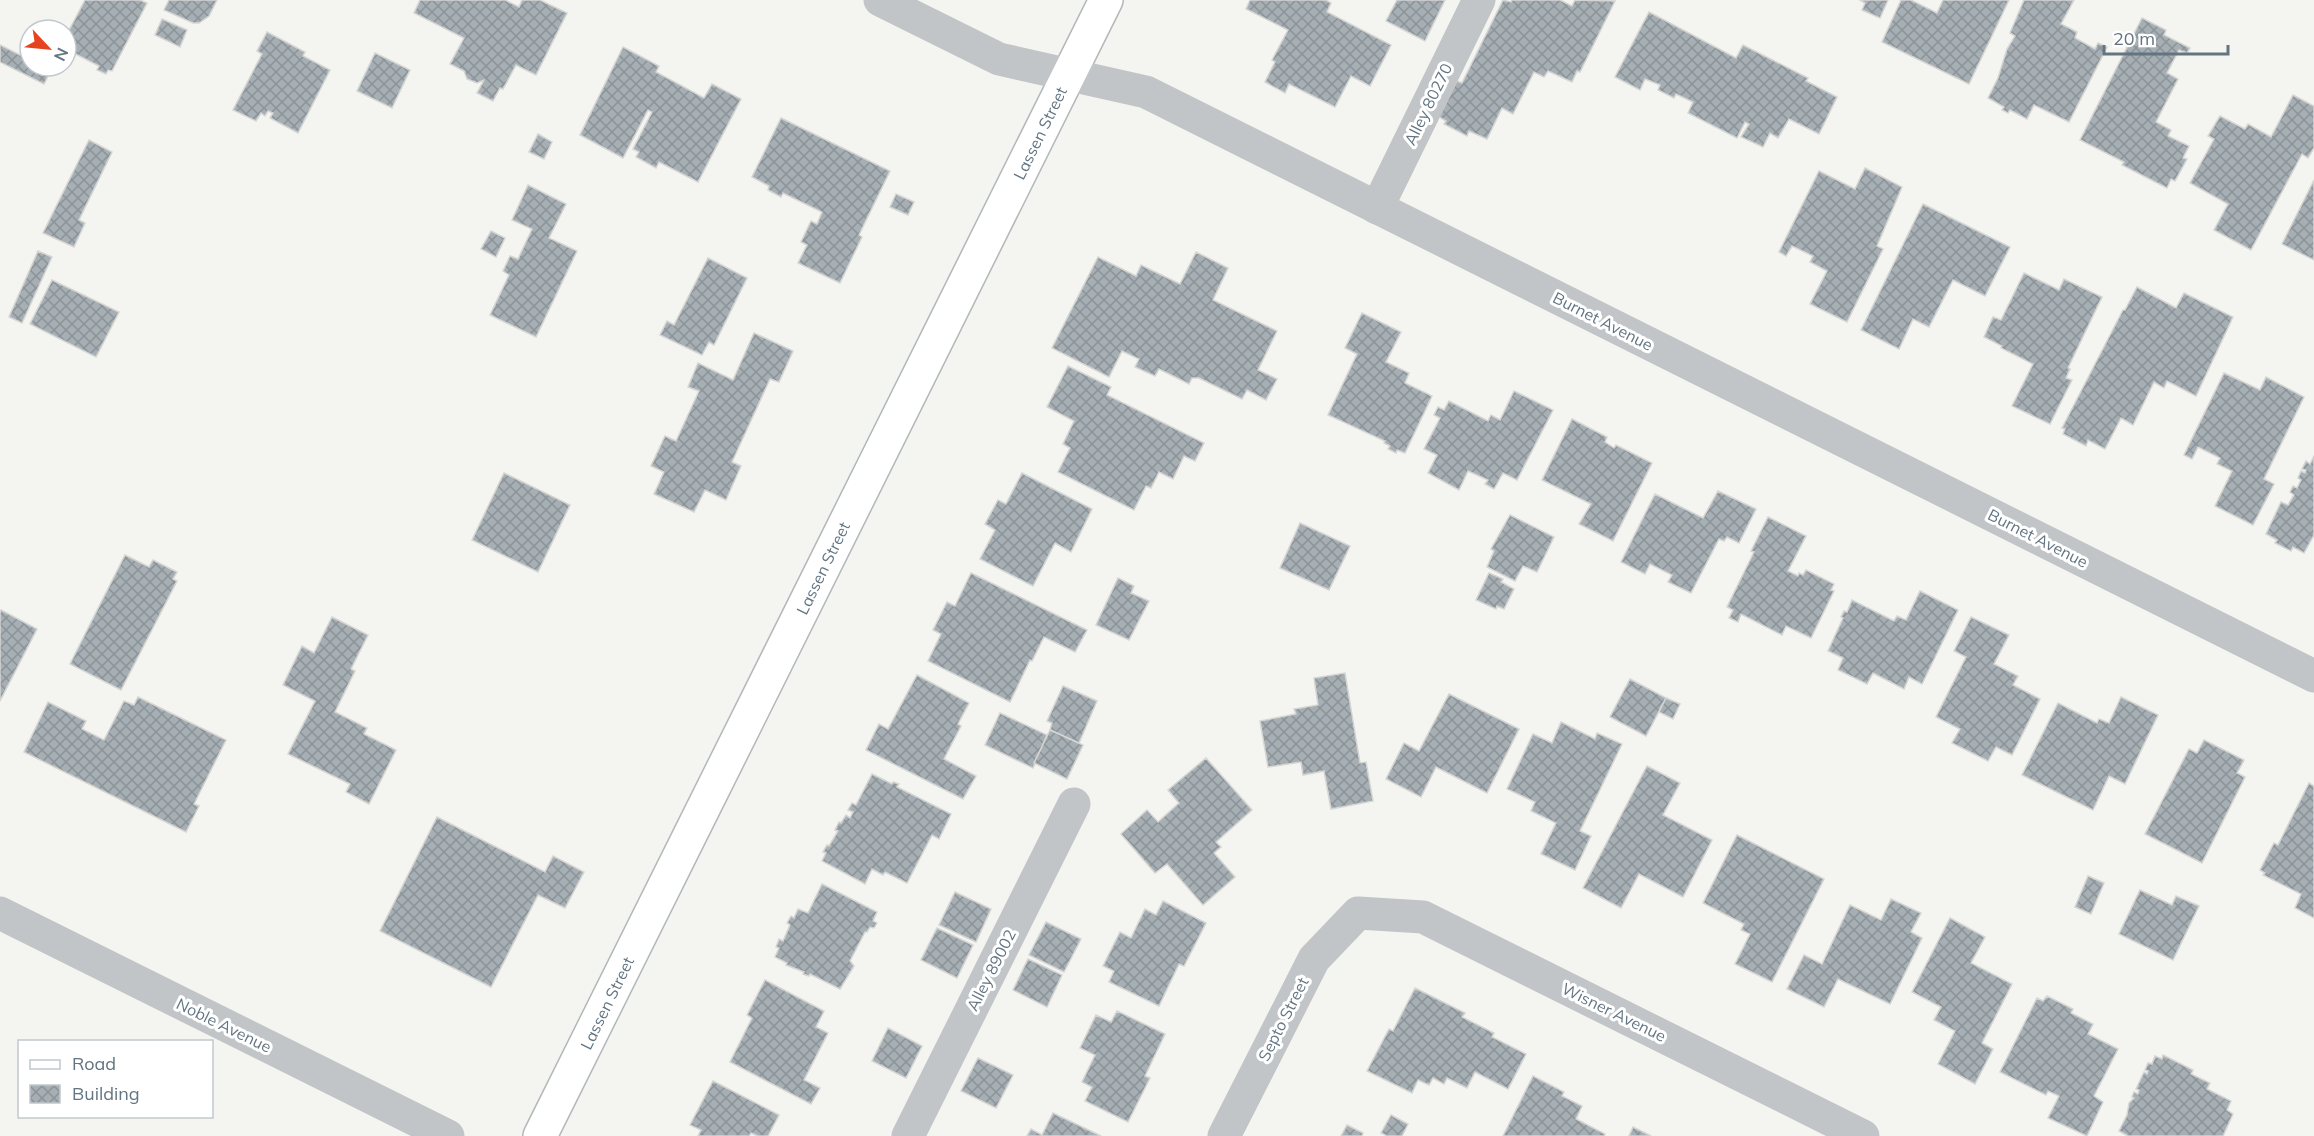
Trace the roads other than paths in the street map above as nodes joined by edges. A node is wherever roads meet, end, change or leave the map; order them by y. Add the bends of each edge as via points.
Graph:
1 (880, 0) edge
2 (1106, 0) edge
3 (1479, 0) edge
4 (1069, 74) junction
5 (1377, 208) junction
6 (2314, 676) edge
7 (1074, 804) dead end
8 (0, 913) edge
9 (1358, 913) joint
10 (448, 1136) edge
11 (540, 1136) edge
12 (908, 1136) edge
13 (1224, 1136) edge
14 (1863, 1136) edge

1 - 4 street, Burnet Avenue via 999,59
2 - 4 main road, Lassen Street
3 - 5 street, Alley 80270
4 - 5 street, Burnet Avenue via 1146,92
4 - 11 main road, Lassen Street
5 - 6 street, Burnet Avenue
7 - 12 street, Alley 89002
8 - 10 street, Noble Avenue
9 - 13 street, Septo Street via 1314,959
9 - 14 street, Wisner Avenue via 1424,917

